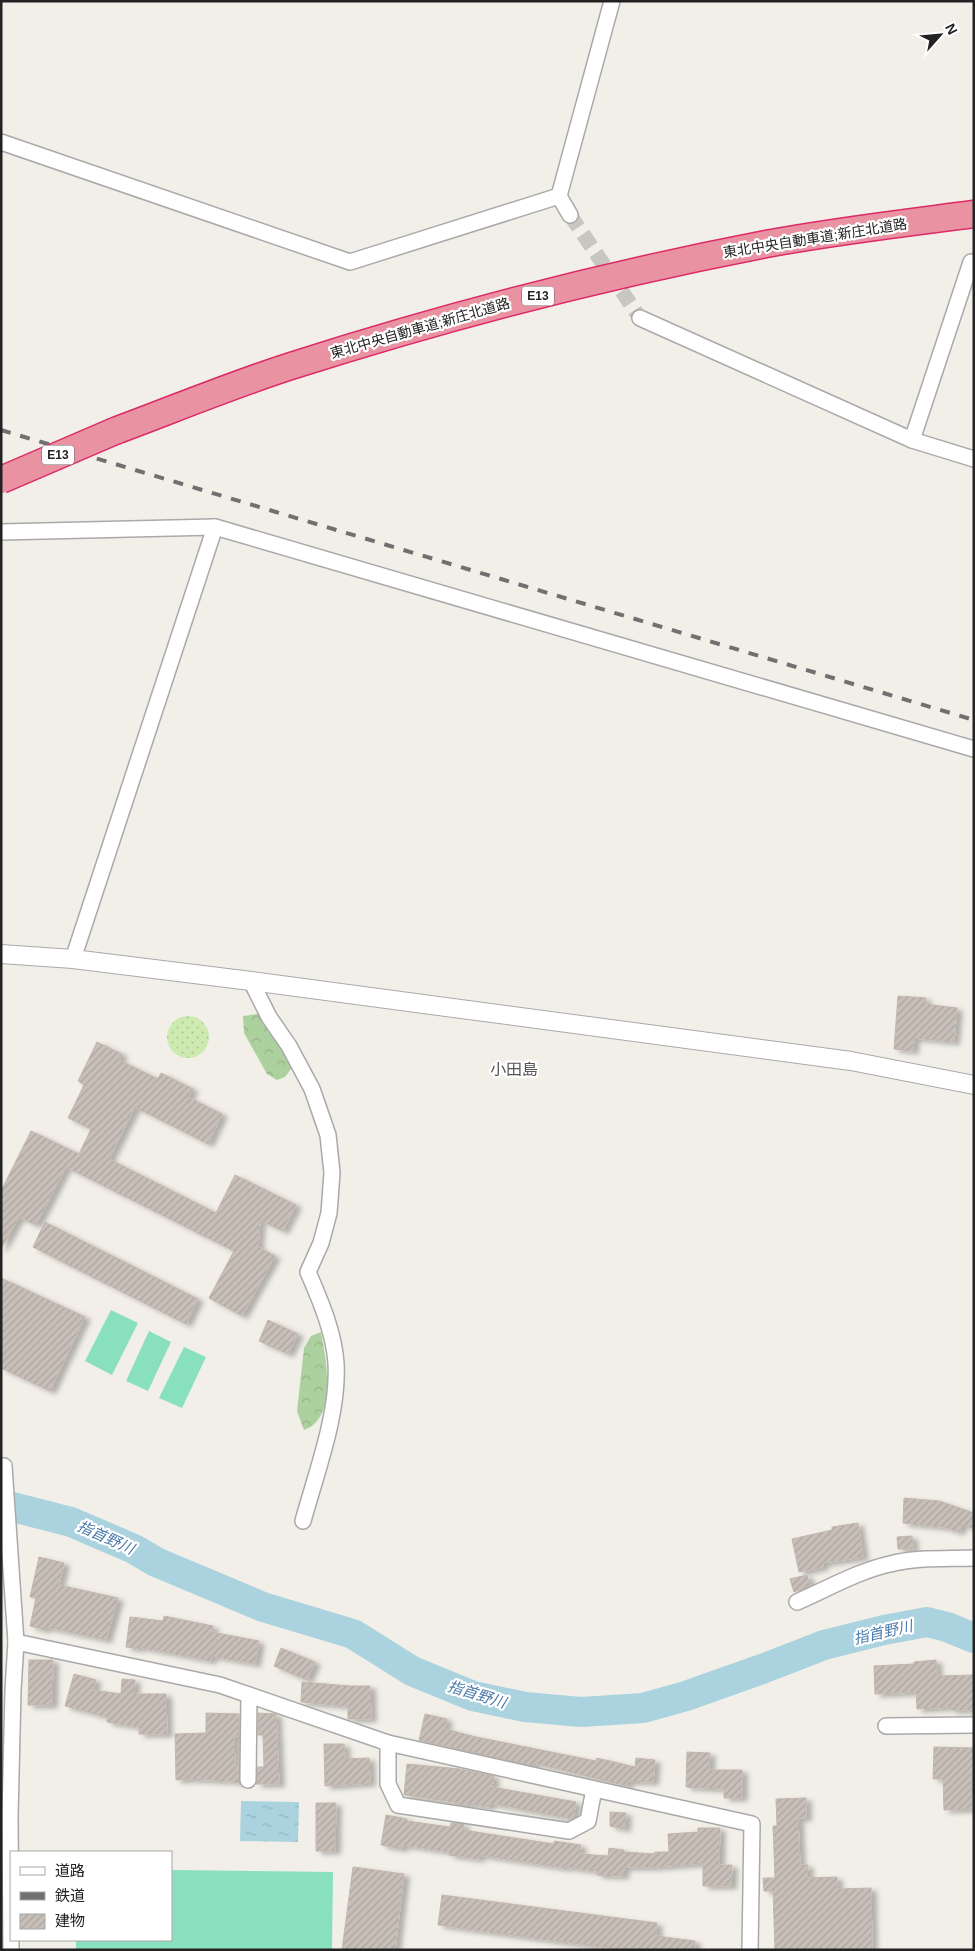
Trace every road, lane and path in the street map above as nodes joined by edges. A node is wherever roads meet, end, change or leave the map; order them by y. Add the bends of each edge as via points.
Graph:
1 (612, 1) edge
2 (1, 142) edge
3 (558, 196) junction
4 (974, 214) edge
5 (570, 215) tunnel mouth
6 (971, 262) dead end
7 (640, 318) tunnel mouth
8 (912, 440) junction
9 (974, 459) edge
10 (1, 480) edge
11 (215, 527) junction
12 (1, 532) edge
13 (974, 749) edge
14 (1, 954) edge
15 (73, 959) junction
16 (251, 981) junction
17 (974, 1085) edge
18 (4, 1466) dead end
19 (303, 1521) dead end
20 (974, 1558) edge
21 (797, 1602) dead end
22 (16, 1642) junction
23 (7, 1690) edge
24 (249, 1695) junction
25 (974, 1725) edge
26 (886, 1726) dead end
27 (388, 1743) junction
28 (248, 1780) dead end
29 (594, 1789) junction
30 (6, 1816) edge
31 (10, 1923) edge
32 (750, 1950) edge

1 - 3 street
2 - 3 street via 350,262
3 - 5 street
4 - 10 highway, 東北中央自動車道;新庄北道路 / E13, bridge via 768,244 642,270 454,316 289,366 115,431
6 - 8 street
7 - 8 street
8 - 9 street
11 - 12 street
11 - 13 street
11 - 15 street
14 - 15 street
15 - 16 street
16 - 17 street via 851,1061
16 - 19 street via 312,1089 328,1135 332,1173 329,1212 321,1243 308,1272 329,1330 336,1362 336,1390
18 - 22 street
20 - 21 street via 922,1559 890,1564
22 - 23 street
22 - 24 street via 220,1685
23 - 30 street
24 - 27 street
24 - 28 street
25 - 26 street
27 - 29 street
27 - 29 street via 388,1784 398,1805 569,1831 588,1822
29 - 32 street via 752,1824
30 - 31 street

